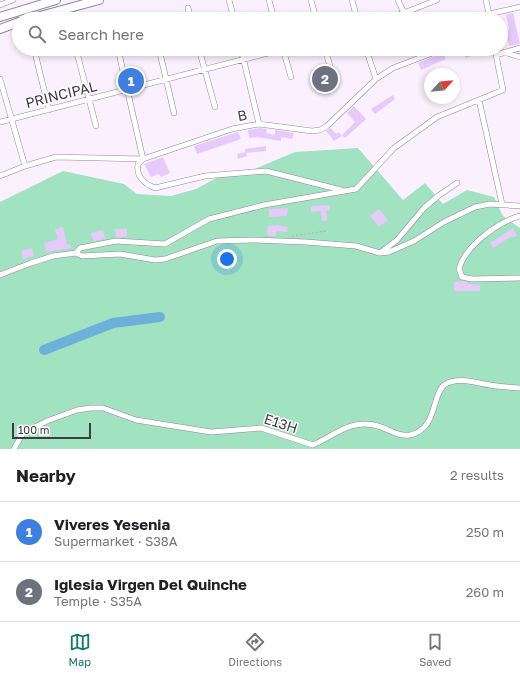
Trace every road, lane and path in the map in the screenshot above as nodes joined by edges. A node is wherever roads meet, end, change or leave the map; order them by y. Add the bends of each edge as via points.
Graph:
1 (13, 0) edge
2 (56, 0) edge
3 (95, 0) edge
4 (99, 0) edge
5 (229, 0) edge
6 (269, 0) edge
7 (311, 0) edge
8 (352, 0) edge
9 (398, 0) edge
10 (437, 0) edge
11 (486, 0) edge
12 (86, 3) junction
13 (0, 5) edge
14 (520, 7) edge
15 (188, 8) dead end
16 (16, 12) edge
17 (54, 12) edge
18 (189, 12) edge
19 (232, 12) edge
20 (272, 12) edge
21 (314, 12) edge
22 (355, 12) edge
23 (404, 12) edge
24 (407, 12) edge
25 (489, 12) edge
26 (503, 12) edge
27 (12, 13) edge
28 (0, 17) edge
29 (12, 25) edge
30 (0, 29) edge
31 (520, 48) edge
32 (508, 51) edge
33 (508, 53) edge
34 (77, 56) edge
35 (120, 56) edge
36 (160, 56) edge
37 (201, 56) edge
38 (242, 56) edge
39 (255, 56) edge
40 (285, 56) edge
41 (327, 56) edge
42 (368, 56) edge
43 (425, 56) edge
44 (496, 56) edge
45 (36, 57) dead end
46 (520, 57) edge
47 (243, 59) junction
48 (205, 70) junction
49 (291, 77) dead end
50 (165, 79) junction
51 (376, 79) junction
52 (0, 80) edge
53 (335, 83) dead end
54 (128, 89) junction
55 (88, 100) junction
56 (479, 100) junction
57 (215, 107) dead end
58 (49, 110) junction
59 (174, 114) dead end
60 (11, 120) junction
61 (0, 122) edge
62 (259, 124) junction
63 (96, 126) dead end
64 (143, 159) junction
65 (24, 166) junction
66 (0, 176) edge
67 (457, 183) dead end
68 (342, 191) junction
69 (502, 204) junction
70 (520, 206) edge
71 (520, 216) edge
72 (326, 231) dead end
73 (282, 242) junction
74 (76, 253) junction
75 (380, 253) junction
76 (0, 275) edge
77 (520, 278) edge
78 (520, 388) edge
79 (14, 449) edge

1 - 13 street
2 - 16 highway
3 - 12 highway
4 - 12 highway
5 - 19 street
6 - 20 street
7 - 21 street
8 - 22 street
9 - 23 street
10 - 24 street
11 - 25 street
12 - 17 highway
14 - 26 street
15 - 18 street
27 - 28 highway
29 - 30 highway
31 - 32 street
33 - 46 street
34 - 55 street
35 - 54 street
36 - 50 street
37 - 48 street
38 - 47 street
39 - 47 street, PRINCIPAL
40 - 49 street
41 - 53 street
42 - 51 street
43 - 51 street, B via 393,68
44 - 56 street via 503,90
45 - 58 street
47 - 48 street, PRINCIPAL
47 - 62 street
48 - 50 street, PRINCIPAL
48 - 57 street
50 - 54 street, PRINCIPAL
50 - 59 street
51 - 62 street, B via 320,130
52 - 60 street
54 - 55 street, PRINCIPAL
54 - 64 street
55 - 58 street, PRINCIPAL
55 - 63 street
56 - 68 street via 437,117 394,148 356,189
56 - 69 street
58 - 60 street, PRINCIPAL
60 - 61 street, PRINCIPAL
60 - 65 street
62 - 64 street, B via 228,130
64 - 65 street, B via 56,157
64 - 68 street via 138,164 138,173 147,185 155,188 205,176 266,171
65 - 66 street, B
67 - 75 street via 424,208 397,240
68 - 74 street via 264,205 209,219 165,244 116,241 80,248
69 - 70 street
69 - 75 street via 475,207 414,241 389,252
71 - 77 street via 487,232 461,262 459,269 462,277 472,279
72 - 73 path via 294,236
73 - 74 street via 217,241 166,260 120,254 82,256
73 - 75 street via 356,246
74 - 76 street via 53,256
78 - 79 street, E13H via 461,380 446,384 437,397 434,413 428,424 410,435 401,435 379,426 364,424 348,426 313,445 257,427 211,432 136,420 103,408 91,408 77,410 47,421 23,433

